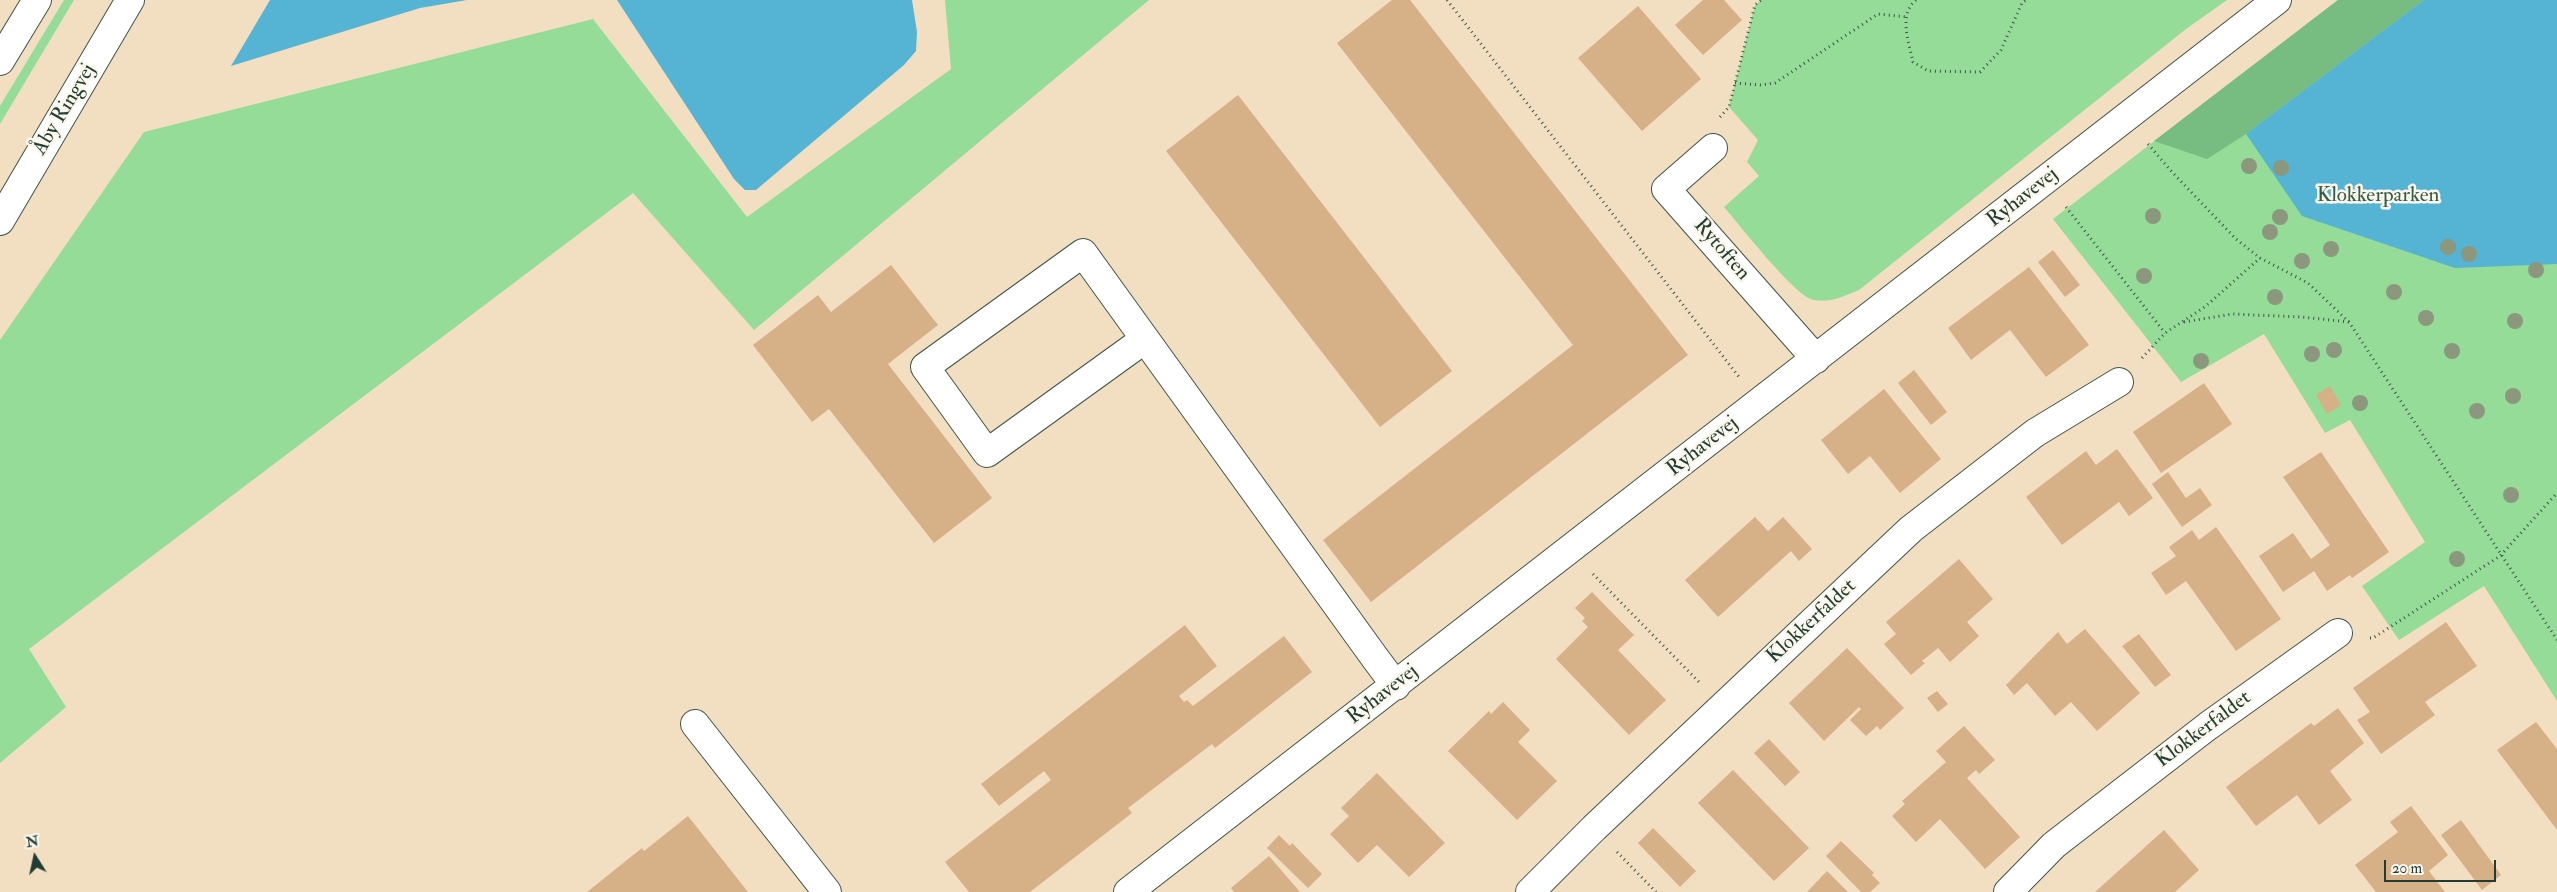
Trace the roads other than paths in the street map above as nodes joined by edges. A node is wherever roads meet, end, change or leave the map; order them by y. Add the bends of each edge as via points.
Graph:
1 (37, 0) edge
2 (130, 0) edge
3 (2277, 0) edge
4 (0, 61) edge
5 (1713, 148) road end
6 (0, 220) edge
7 (1145, 339) junction
8 (1816, 359) junction
9 (2119, 382) road end
10 (2338, 633) road end
11 (1396, 686) junction
12 (695, 724) dead end
13 (827, 892) edge
14 (1128, 892) edge
15 (1530, 892) edge
16 (2008, 892) edge

1 - 4 street
2 - 6 street, Åby Ringvej
3 - 8 street, Ryhavevej
5 - 8 street, Rytoften via 1666,188
7 - 7 street via 1083,253 925,367 987,453
7 - 11 street
8 - 11 street, Ryhavevej
9 - 15 street, Klokkerfaldet via 2035,433 1911,529
10 - 16 street, Klokkerfaldet via 2208,726 2054,845
11 - 14 street, Ryhavevej
12 - 13 street

